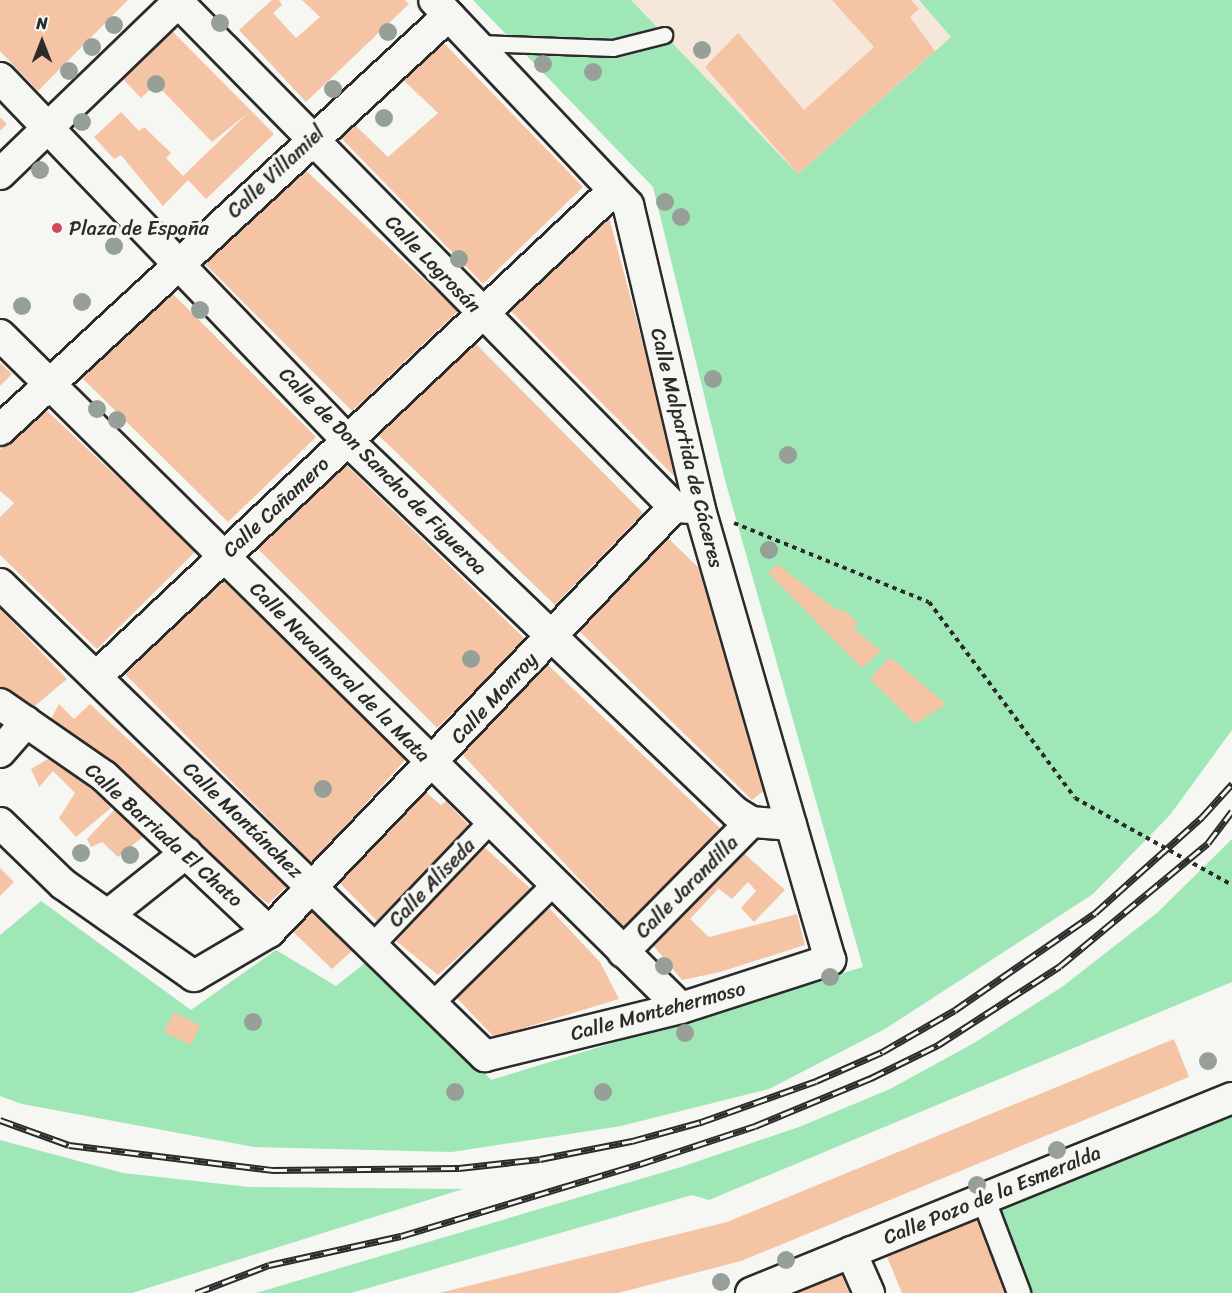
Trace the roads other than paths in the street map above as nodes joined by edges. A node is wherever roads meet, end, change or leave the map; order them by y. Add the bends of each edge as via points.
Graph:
1 (178, 1) edge
2 (442, 7) edge
3 (664, 35) dead end
4 (474, 43) junction
5 (0, 78) edge
6 (46, 126) junction
7 (313, 139) junction
8 (0, 174) edge
9 (613, 190) junction
10 (179, 263) junction
11 (483, 316) junction
12 (0, 335) edge
13 (49, 384) junction
14 (0, 430) edge
15 (348, 441) junction
16 (687, 508) junction
17 (223, 556) junction
18 (0, 584) edge
19 (552, 635) junction
20 (96, 677) junction
21 (0, 704) edge
22 (26, 722) junction
23 (0, 752) edge
24 (433, 765) junction
25 (491, 821) junction
26 (751, 822) junction
27 (0, 823) edge
28 (791, 825) junction
29 (186, 853) junction
30 (555, 883) junction
31 (312, 888) junction
32 (108, 915) junction
33 (269, 932) junction
34 (372, 946) junction
35 (623, 952) junction
36 (830, 960) joint
37 (432, 1004) junction
38 (681, 1008) junction
39 (485, 1056) joint
40 (1232, 1098) edge
41 (983, 1198) junction
42 (851, 1252) junction
43 (751, 1293) edge
44 (869, 1293) edge
45 (1019, 1293) edge

1 - 6 street
1 - 7 street, Calle Logrosán
2 - 4 street, Calle Malpartida de Cáceres
2 - 7 street, Calle Villamiel
3 - 4 lane via 613,48
4 - 9 street, Calle Malpartida de Cáceres
5 - 6 street, Calle de Don Sancho de Figueroa
6 - 8 street
6 - 10 street, Calle de Don Sancho de Figueroa
7 - 10 street, Calle Villamiel
7 - 11 street, Calle Logrosán
9 - 11 street, Calle Cañamero
9 - 16 street, Calle Malpartida de Cáceres via 628,206
10 - 13 street, Calle Villamiel
10 - 15 street, Calle de Don Sancho de Figueroa
11 - 15 street, Calle Cañamero
11 - 16 street, Calle Logrosán
12 - 13 street, Calle Navalmoral de la Mata
13 - 14 street, Calle Villamiel
13 - 17 street, Calle Navalmoral de la Mata
15 - 17 street, Calle Cañamero
15 - 19 street, Calle de Don Sancho de Figueroa
16 - 19 street, Calle Monroy
16 - 28 street, Calle Malpartida de Cáceres
17 - 20 street, Calle Cañamero
17 - 24 street, Calle Navalmoral de la Mata
18 - 20 street, Calle Montánchez
19 - 24 street, Calle Monroy
19 - 26 street, Calle de Don Sancho de Figueroa via 735,812
20 - 31 street, Calle Montánchez
21 - 22 street, Calle Barriada El Chato
22 - 23 street
22 - 29 street, Calle Barriada El Chato via 104,776
24 - 25 street, Calle Navalmoral de la Mata
24 - 31 street, Calle Monroy
25 - 30 street, Calle Navalmoral de la Mata
25 - 34 street, Calle Aliseda
26 - 28 street
26 - 35 street, Calle Jarandilla
27 - 32 street via 63,884
28 - 36 street, Calle Malpartida de Cáceres
29 - 32 street
29 - 33 street, Calle Barriada El Chato
30 - 35 street, Calle Navalmoral de la Mata
30 - 37 street
31 - 33 street
31 - 34 street, Calle Montánchez
32 - 33 street via 194,976
34 - 37 street, Calle Montánchez
35 - 38 street, Calle Navalmoral de la Mata
36 - 38 street, Calle Montehermoso
37 - 39 street, Calle Montánchez
38 - 39 street, Calle Montehermoso
40 - 41 street, Calle Pozo de la Esmeralda
41 - 42 street, Calle Pozo de la Esmeralda
41 - 45 street
42 - 43 street, Calle Pozo de la Esmeralda
42 - 44 street

